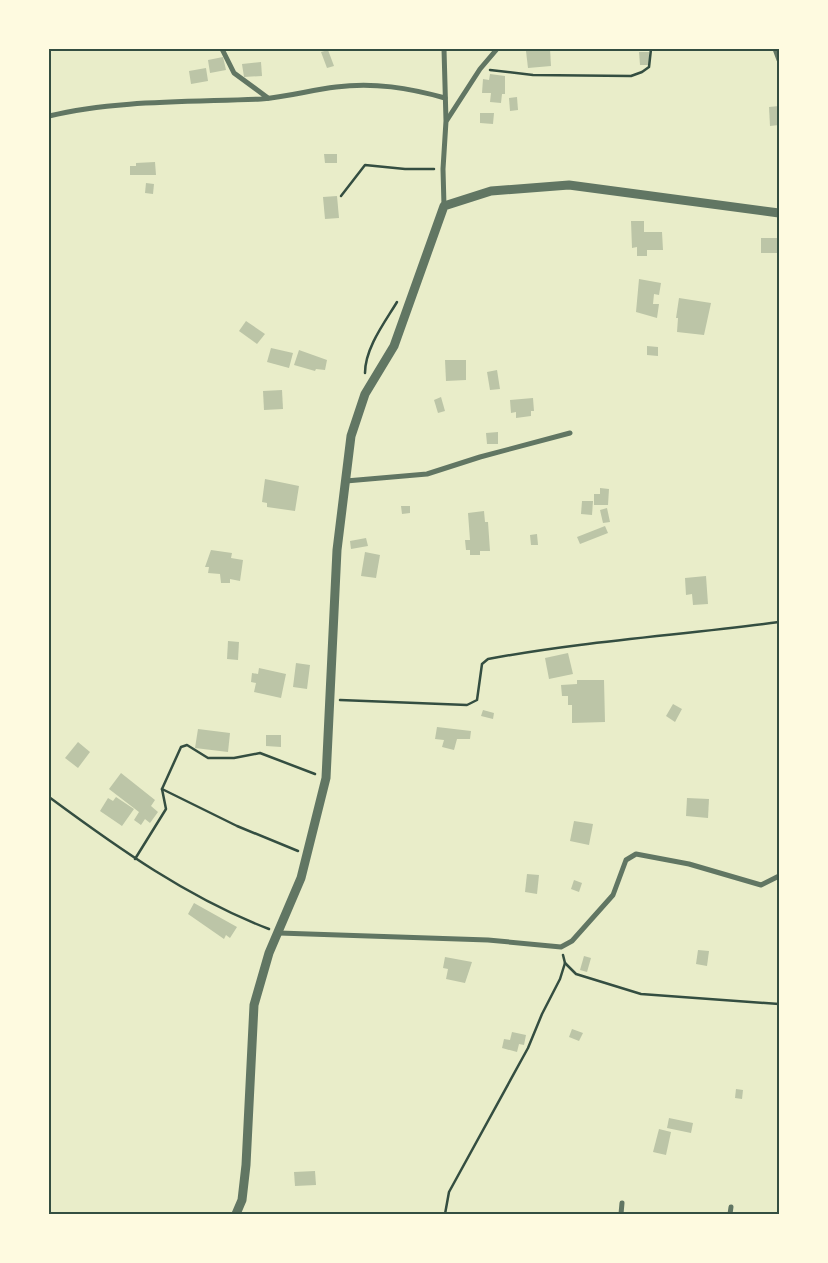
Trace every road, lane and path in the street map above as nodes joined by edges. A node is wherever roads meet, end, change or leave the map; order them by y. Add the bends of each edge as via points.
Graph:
1 (222, 49) edge
2 (444, 49) edge
3 (497, 49) edge
4 (651, 49) edge
5 (775, 49) edge
6 (779, 60) edge
7 (480, 69) junction
8 (269, 98) junction
9 (445, 98) junction
10 (49, 116) edge
11 (446, 121) junction
12 (442, 169) junction
13 (340, 196) dead end
14 (444, 206) junction
15 (779, 212) edge
16 (400, 296) dead end
17 (365, 394) junction
18 (570, 433) dead end
19 (346, 481) junction
20 (779, 622) edge
21 (331, 700) junction
22 (326, 778) junction
23 (162, 789) junction
24 (49, 797) edge
25 (306, 854) junction
26 (135, 859) junction
27 (779, 876) edge
28 (279, 934) junction
29 (561, 947) junction
30 (565, 962) junction
31 (779, 1004) edge
32 (622, 1203) dead end
33 (731, 1207) dead end
34 (236, 1214) edge
35 (445, 1214) edge
36 (621, 1214) edge
37 (730, 1214) edge

1 - 8 street via 234,73
2 - 9 street
3 - 7 street
4 - 7 path via 649,67 631,76 532,76
5 - 6 street
7 - 11 street
8 - 9 street via 364,85 391,86
8 - 10 street via 68,111
9 - 11 street
11 - 12 street
12 - 13 path via 365,165
12 - 14 street
14 - 15 street via 491,190 569,185
14 - 17 street via 394,346
16 - 17 path via 365,363
17 - 19 street via 352,436
18 - 19 street via 427,474
19 - 21 street via 337,550
20 - 21 path via 632,637 488,659 482,664 477,700 467,705
21 - 22 street
22 - 23 path via 260,752 234,758 208,758 186,745 181,747
22 - 25 street
23 - 25 path via 237,826
23 - 26 path via 166,810
24 - 26 path
25 - 28 street via 301,878
26 - 28 path via 239,918
27 - 29 street via 761,885 688,864 636,854 626,860 613,895 572,941
28 - 29 street via 488,940
28 - 34 street via 269,953 254,1006 246,1165 242,1200
29 - 30 path
30 - 31 path via 576,974 641,994
30 - 35 path via 528,1048 449,1192
32 - 36 street
33 - 37 street

